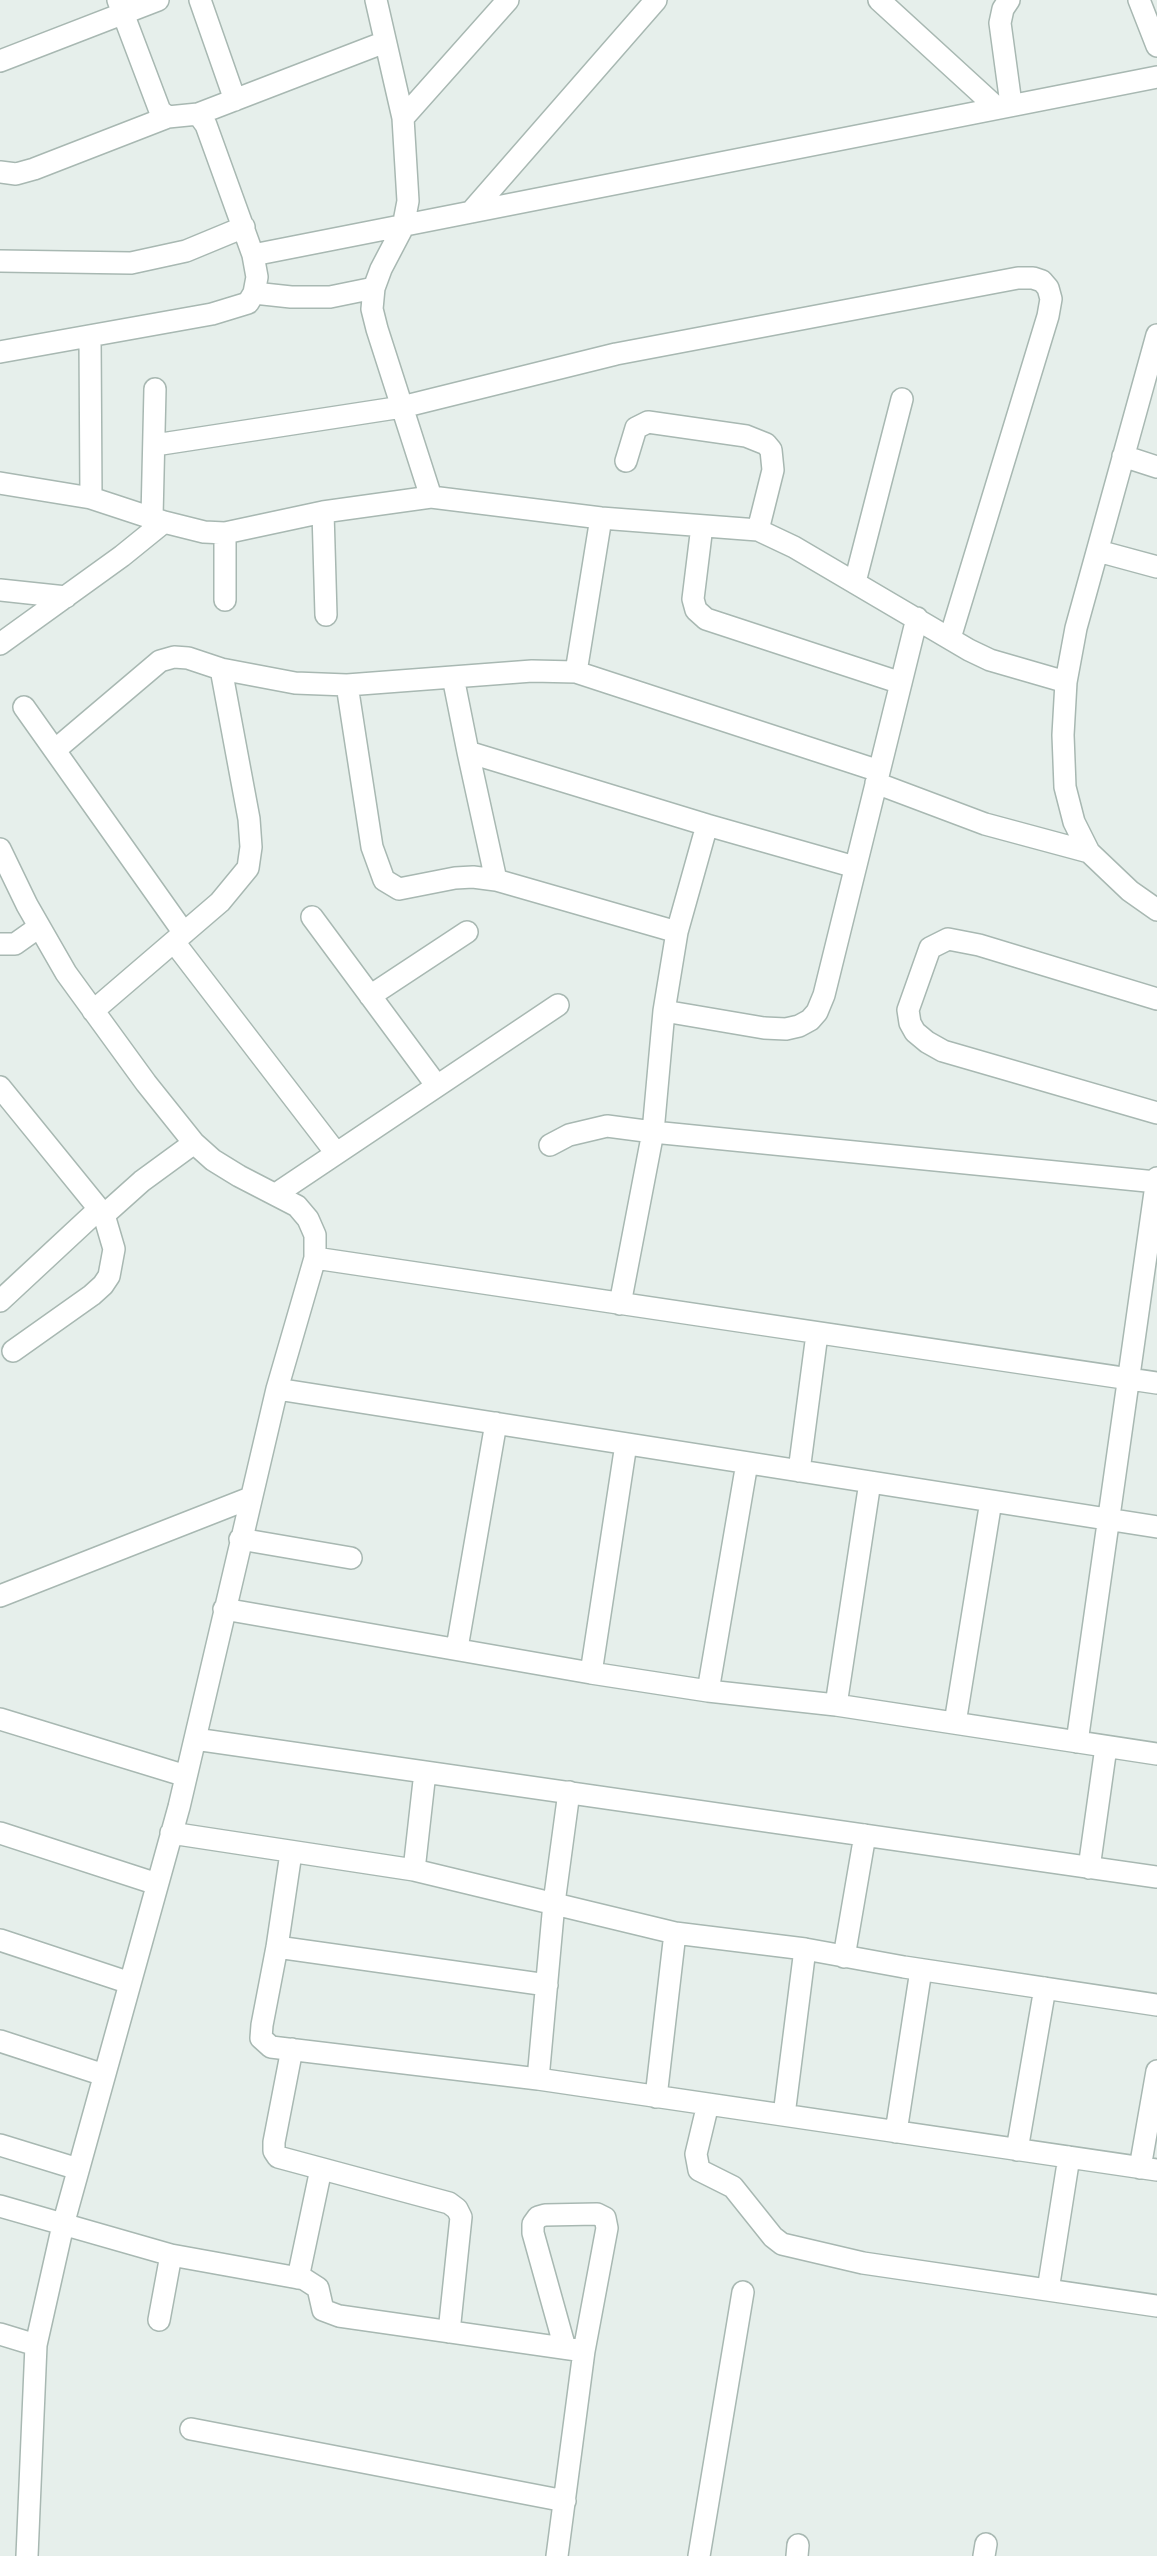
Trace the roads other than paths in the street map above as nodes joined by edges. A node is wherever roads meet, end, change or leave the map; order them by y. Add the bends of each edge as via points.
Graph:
1 (158, 0) edge
2 (200, 0) edge
3 (376, 0) edge
4 (508, 0) edge
5 (656, 0) edge
6 (879, 0) edge
7 (1009, 0) edge
8 (1139, 0) edge
9 (120, 6) edge
10 (385, 42) junction
11 (1157, 46) edge
12 (0, 61) edge
13 (1157, 77) edge
14 (235, 100) junction
15 (1004, 105) junction
16 (198, 114) junction
17 (168, 117) junction
18 (403, 118) junction
19 (0, 172) edge
20 (471, 212) junction
21 (244, 227) junction
22 (403, 227) junction
23 (253, 255) junction
24 (0, 261) edge
25 (374, 288) junction
26 (254, 293) junction
27 (1157, 335) edge
28 (90, 337) junction
29 (0, 352) edge
30 (1152, 369) edge
31 (155, 389) dead end
32 (902, 399) dead end
33 (402, 407) junction
34 (155, 444) junction
35 (1123, 456) junction
36 (626, 461) dead end
37 (1157, 467) edge
38 (0, 483) edge
39 (431, 497) junction
40 (91, 498) junction
41 (323, 512) junction
42 (601, 518) junction
43 (158, 519) junction
44 (702, 526) junction
45 (758, 530) junction
46 (225, 533) junction
47 (1098, 551) junction
48 (1157, 567) edge
49 (855, 582) junction
50 (0, 590) edge
51 (66, 597) junction
52 (225, 600) dead end
53 (326, 615) dead end
54 (917, 618) junction
55 (950, 638) junction
56 (0, 644) edge
57 (221, 669) junction
58 (576, 672) junction
59 (453, 677) junction
60 (1066, 682) junction
61 (901, 683) junction
62 (347, 685) junction
63 (24, 707) dead end
64 (55, 750) junction
65 (468, 752) junction
66 (877, 777) junction
67 (708, 825) junction
68 (0, 849) edge
69 (1089, 852) junction
70 (855, 867) junction
71 (496, 880) junction
72 (1157, 910) edge
73 (312, 918) dead end
74 (39, 927) junction
75 (467, 932) dead end
76 (677, 932) junction
77 (179, 937) junction
78 (0, 944) edge
79 (370, 996) junction
80 (1157, 999) edge
81 (558, 1005) dead end
82 (93, 1011) junction
83 (664, 1011) junction
84 (437, 1086) junction
85 (0, 1087) edge
86 (1157, 1113) edge
87 (653, 1132) junction
88 (194, 1143) junction
89 (550, 1145) dead end
90 (336, 1153) junction
91 (1157, 1180) edge
92 (276, 1194) junction
93 (101, 1212) junction
94 (1152, 1249) edge
95 (315, 1258) junction
96 (0, 1301) edge
97 (620, 1304) junction
98 (817, 1334) junction
99 (13, 1350) dead end
100 (1127, 1379) junction
101 (1157, 1383) edge
102 (277, 1389) junction
103 (496, 1423) junction
104 (626, 1444) junction
105 (747, 1463) junction
106 (799, 1471) junction
107 (870, 1482) junction
108 (250, 1498) junction
109 (991, 1501) junction
110 (1107, 1520) junction
111 (1157, 1527) edge
112 (240, 1539) junction
113 (351, 1558) dead end
114 (0, 1597) edge
115 (224, 1609) junction
116 (457, 1648) junction
117 (591, 1672) junction
118 (708, 1691) junction
119 (836, 1705) junction
120 (0, 1719) edge
121 (955, 1723) junction
122 (195, 1739) junction
123 (1077, 1742) junction
124 (1106, 1747) junction
125 (1157, 1754) edge
126 (425, 1772) junction
127 (186, 1776) junction
128 (569, 1792) junction
129 (0, 1833) edge
130 (171, 1833) junction
131 (865, 1835) junction
132 (291, 1853) junction
133 (1089, 1868) junction
134 (414, 1870) junction
135 (1157, 1877) edge
136 (158, 1884) junction
137 (554, 1903) junction
138 (675, 1933) junction
139 (0, 1940) edge
140 (277, 1947) junction
141 (805, 1949) junction
142 (844, 1957) junction
143 (921, 1970) junction
144 (130, 1983) junction
145 (547, 1985) junction
146 (1045, 1988) junction
147 (1157, 2005) edge
148 (0, 2041) edge
149 (292, 2049) junction
150 (1157, 2071) edge
151 (104, 2075) junction
152 (538, 2080) junction
153 (656, 2097) junction
154 (708, 2104) junction
155 (784, 2115) junction
156 (896, 2132) junction
157 (0, 2145) edge
158 (1017, 2150) junction
159 (1069, 2157) junction
160 (78, 2169) junction
161 (321, 2169) junction
162 (1149, 2169) edge
163 (0, 2206) edge
164 (62, 2225) junction
165 (171, 2255) junction
166 (298, 2278) junction
167 (1048, 2290) junction
168 (743, 2291) dead end
169 (1157, 2306) edge
170 (159, 2320) dead end
171 (449, 2332) junction
172 (0, 2333) edge
173 (36, 2345) junction
174 (575, 2350) junction
175 (191, 2429) dead end
176 (565, 2501) junction
177 (27, 2556) edge
178 (557, 2556) edge
179 (699, 2556) edge

1 - 9 street
2 - 14 street
3 - 10 street
4 - 18 street
5 - 20 street
6 - 15 street
7 - 15 street via 1000,23
8 - 11 street
9 - 12 street
9 - 17 street via 157,106
10 - 14 street
10 - 18 street
13 - 15 street
14 - 16 street
15 - 20 street
16 - 17 street
16 - 21 street
17 - 19 street via 34,169
18 - 22 street via 408,191
20 - 22 street
21 - 23 street
21 - 24 street via 186,251 131,263
22 - 23 street
22 - 25 street
23 - 26 street
25 - 26 street via 330,297
25 - 33 street via 372,309
26 - 28 street via 248,303 212,314
27 - 30 street
28 - 29 street
28 - 40 street
30 - 35 street
31 - 34 street
32 - 49 street
33 - 34 street
33 - 39 street
33 - 55 street via 616,354 1018,278 1042,281 1051,299 1048,317
34 - 43 street
35 - 37 street
35 - 47 street
36 - 45 street via 636,428 648,422 757,439 771,450 773,459
38 - 40 street
39 - 41 street
39 - 42 street
40 - 43 street
41 - 46 street
41 - 53 street
42 - 44 street
42 - 58 street
43 - 46 street
43 - 51 street via 122,556
44 - 45 street
44 - 61 street via 694,599 696,610 706,620
45 - 49 street
46 - 52 street
47 - 48 street
47 - 60 street
49 - 54 street
50 - 51 street
51 - 56 street
54 - 55 street
54 - 61 street
55 - 60 street via 990,660
57 - 62 street via 295,683
57 - 64 street via 188,658 160,661
57 - 77 street via 249,819 248,868 234,887
58 - 59 street
58 - 66 street
59 - 62 street
59 - 65 street
60 - 69 street via 1065,787
61 - 66 street
62 - 71 street via 372,848 384,880 399,889 454,878
63 - 64 street
64 - 77 street
65 - 67 street
65 - 71 street
66 - 69 street via 985,824
66 - 70 street
67 - 70 street
67 - 76 street
68 - 74 street
69 - 72 street
70 - 83 street via 824,995 810,1020 799,1026 765,1028
71 - 76 street
73 - 79 street
74 - 78 street via 15,944
74 - 82 street
75 - 79 street
76 - 83 street
77 - 82 street
77 - 90 street
79 - 84 street
80 - 86 street via 948,939 930,948 908,1010 915,1032 943,1051
81 - 84 street
82 - 88 street
83 - 87 street
84 - 90 street
85 - 93 street
87 - 89 street via 607,1126
87 - 91 street
87 - 97 street
88 - 92 street via 213,1160
88 - 93 street
90 - 92 street
91 - 94 street
92 - 95 street via 308,1219 315,1235
93 - 96 street
93 - 99 street via 113,1238 109,1276 92,1295
94 - 100 street
95 - 97 street
95 - 102 street
97 - 98 street
98 - 100 street
98 - 106 street
100 - 101 street
100 - 110 street
102 - 103 street
102 - 108 street
103 - 104 street
103 - 116 street
104 - 105 street
104 - 117 street
105 - 106 street
105 - 118 street
106 - 107 street
107 - 109 street
107 - 119 street
108 - 112 street
108 - 114 street
109 - 110 street
109 - 121 street
110 - 111 street
110 - 123 street
112 - 113 street
112 - 115 street
115 - 116 street
115 - 122 street
116 - 117 street
117 - 118 street
118 - 119 street
119 - 121 street
120 - 127 street
121 - 123 street
122 - 126 street
122 - 127 street
123 - 124 street
124 - 125 street
124 - 133 street
126 - 128 street
126 - 134 street
127 - 130 street
128 - 131 street
128 - 137 street
129 - 136 street
130 - 132 street
130 - 136 street
131 - 133 street
131 - 142 street
132 - 134 street
132 - 140 street
133 - 135 street
134 - 137 street
136 - 144 street
137 - 138 street
137 - 145 street
138 - 141 street
138 - 153 street
139 - 144 street
140 - 145 street
140 - 149 street via 261,2038 271,2047
141 - 142 street
141 - 155 street
142 - 143 street
143 - 146 street
143 - 156 street
144 - 151 street
145 - 152 street
146 - 147 street
146 - 158 street
148 - 151 street
149 - 152 street
149 - 161 street via 274,2151 278,2157
150 - 162 street
151 - 160 street
152 - 153 street
153 - 154 street
154 - 155 street
154 - 167 street via 696,2154 699,2170 733,2187 782,2244 863,2263
155 - 156 street
156 - 158 street
157 - 160 street
158 - 159 street
159 - 162 street
159 - 167 street
160 - 164 street
161 - 166 street
161 - 171 street via 457,2209 461,2217
163 - 164 street
164 - 165 street
164 - 173 street
165 - 166 street
165 - 170 street
166 - 171 street via 318,2288 323,2311 329,2314
167 - 169 street
168 - 179 street
171 - 174 street
172 - 173 street
173 - 177 street
174 - 174 street via 607,2228 605,2218 597,2214 545,2215 533,2224 533,2233
174 - 176 street
175 - 176 street
176 - 178 street

